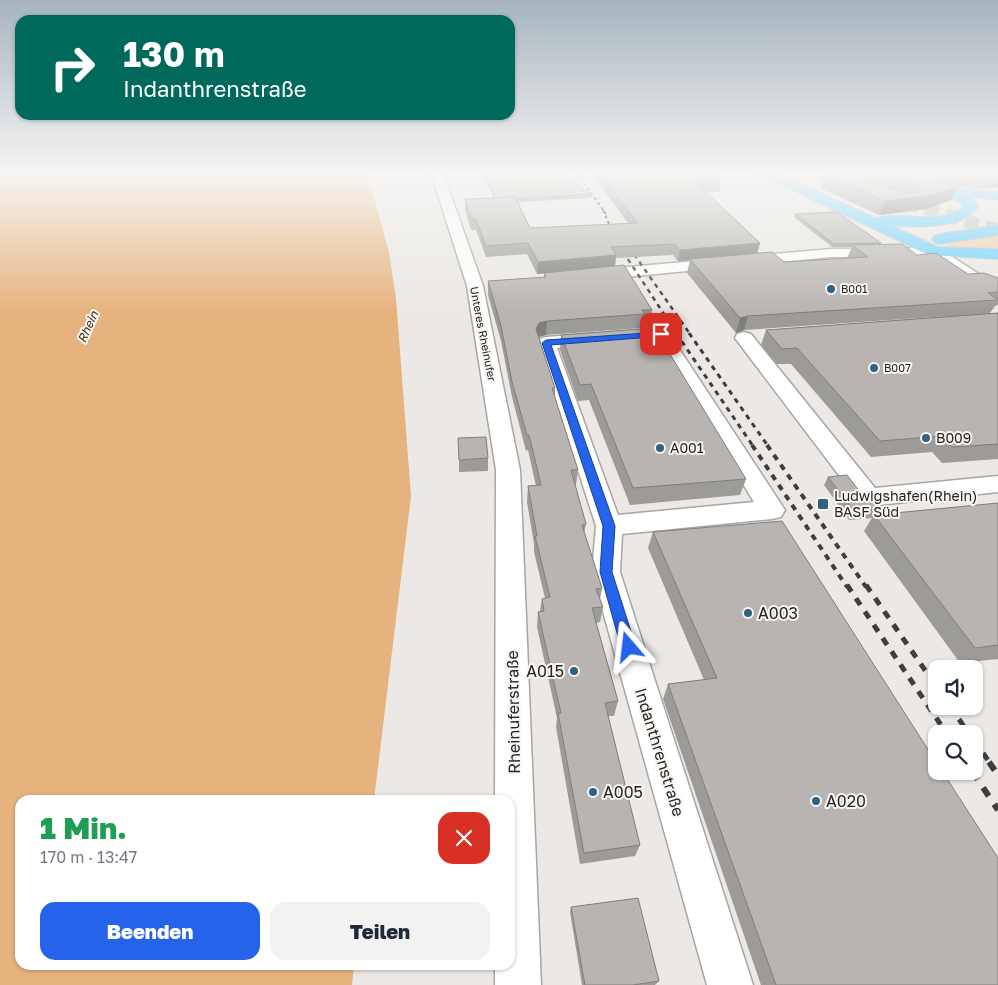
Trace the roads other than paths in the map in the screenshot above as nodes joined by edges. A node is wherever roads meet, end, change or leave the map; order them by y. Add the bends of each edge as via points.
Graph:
1 (452, 219) edge
2 (942, 219) edge
3 (871, 220) joint
4 (998, 230) edge
5 (915, 242) junction
6 (935, 252) junction
7 (831, 253) junction
8 (996, 254) edge
9 (579, 277) edge
10 (976, 279) junction
11 (494, 284) edge
12 (475, 286) junction
13 (998, 288) edge
14 (998, 298) edge
15 (764, 336) edge
16 (508, 470) joint
17 (998, 484) edge
18 (609, 526) junction
19 (514, 795) edge
20 (515, 830) edge
21 (518, 985) edge
22 (730, 985) edge

1 - 12 street, Unteres Rheinufer
2 - 3 main road via 919,222
3 - 5 main road
4 - 5 main road
5 - 6 main road
5 - 7 street
6 - 7 street
6 - 8 main road
6 - 10 street
7 - 9 street
10 - 13 street
10 - 14 street
11 - 12 street
12 - 16 street, Unteres Rheinufer
15 - 17 street via 744,338 869,497
16 - 19 street, Rheinuferstraße
18 - 18 street, Indanthrenstraße via 546,343 661,334 772,510
18 - 22 street, Indanthrenstraße via 606,572
20 - 21 street, Rheinuferstraße

